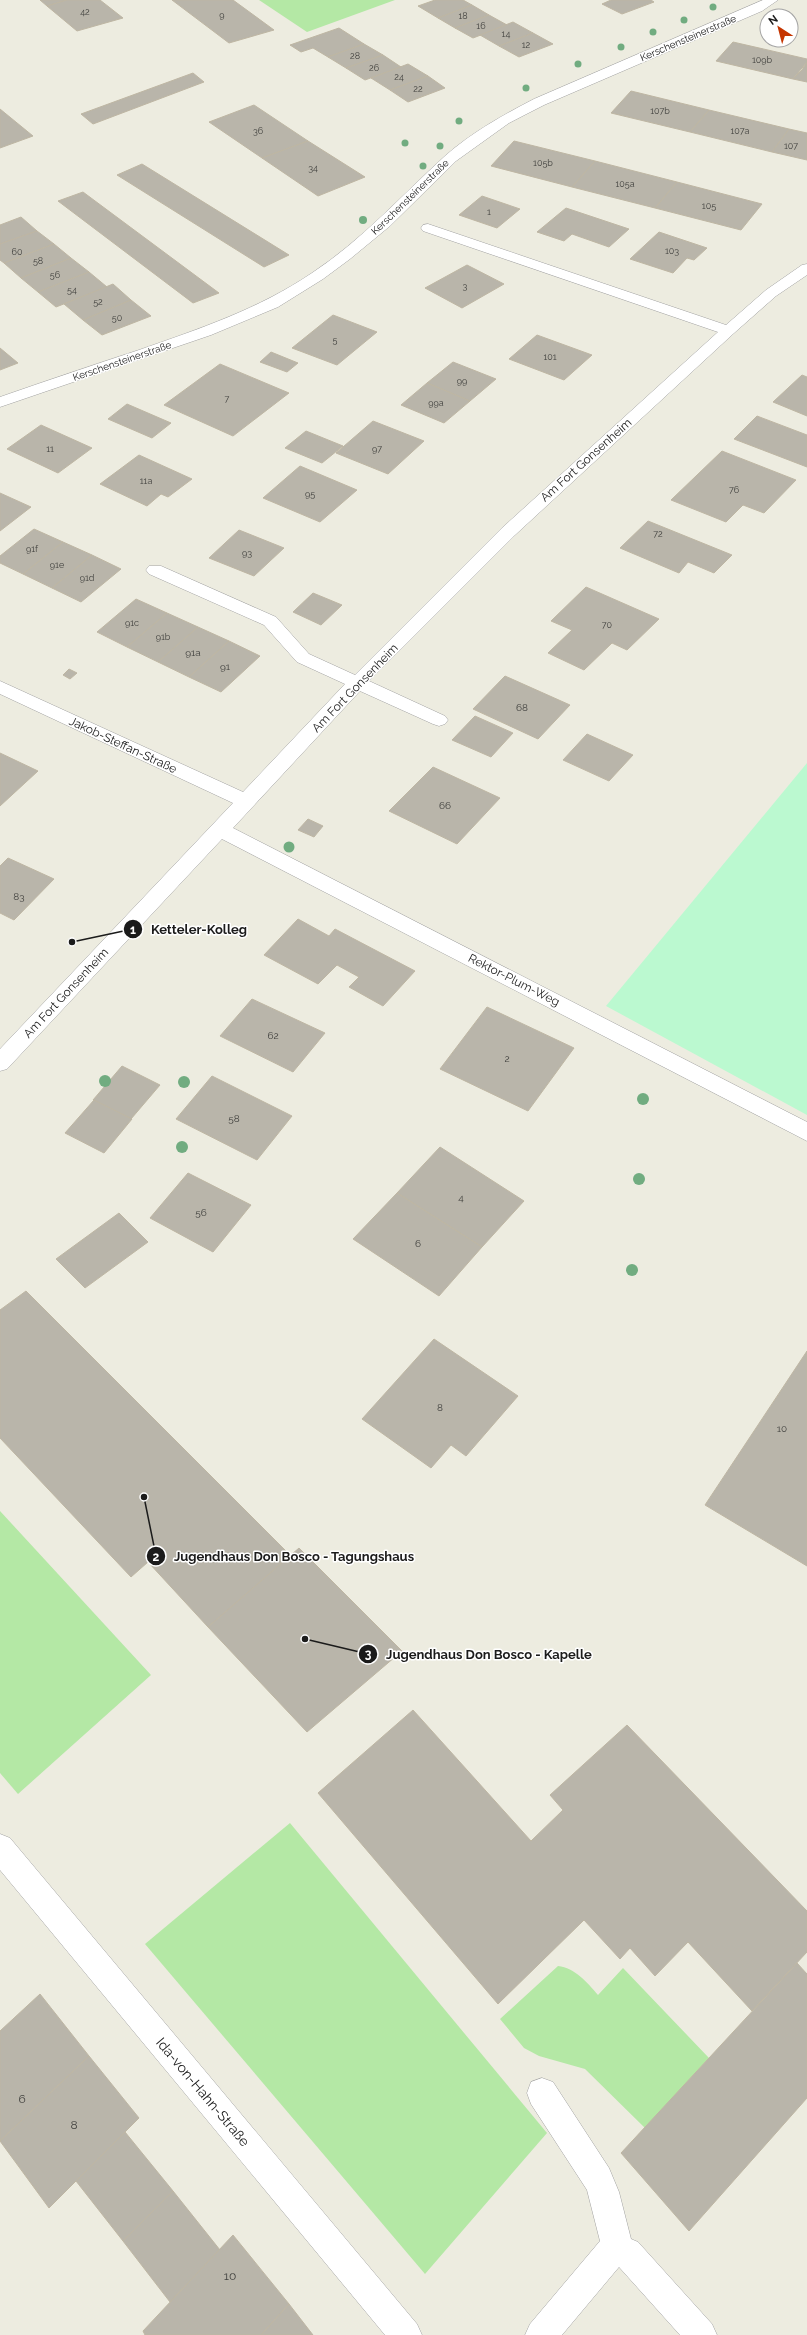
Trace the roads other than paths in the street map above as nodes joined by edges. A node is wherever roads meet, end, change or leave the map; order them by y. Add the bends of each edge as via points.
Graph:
1 (772, 0) edge
2 (428, 228) dead end
3 (807, 268) edge
4 (728, 331) junction
5 (0, 402) edge
6 (155, 570) dead end
7 (358, 682) junction
8 (0, 687) edge
9 (439, 720) dead end
10 (247, 802) junction
11 (221, 830) junction
12 (0, 1063) edge
13 (807, 1132) edge
14 (0, 1848) edge
15 (542, 2093) dead end
16 (618, 2250) junction
17 (406, 2335) edge
18 (541, 2335) edge
19 (701, 2335) edge

1 - 5 street, Kerschensteinerstraße via 539,102 504,120 451,158 386,222 345,256 273,304 206,332
2 - 4 street
3 - 4 street, Am Fort Gonsenheim via 771,293
4 - 7 street, Am Fort Gonsenheim via 508,532
6 - 7 street via 270,621 303,658
7 - 9 street
7 - 10 street, Am Fort Gonsenheim
8 - 10 street, Jakob-Steffan-Straße
10 - 11 street, Am Fort Gonsenheim
11 - 12 street, Am Fort Gonsenheim
11 - 13 street, Rektor-Plum-Weg
14 - 17 street, Ida-von-Hahn-Straße
15 - 16 street via 598,2179 604,2192
16 - 18 street via 610,2253
16 - 19 street via 627,2253

